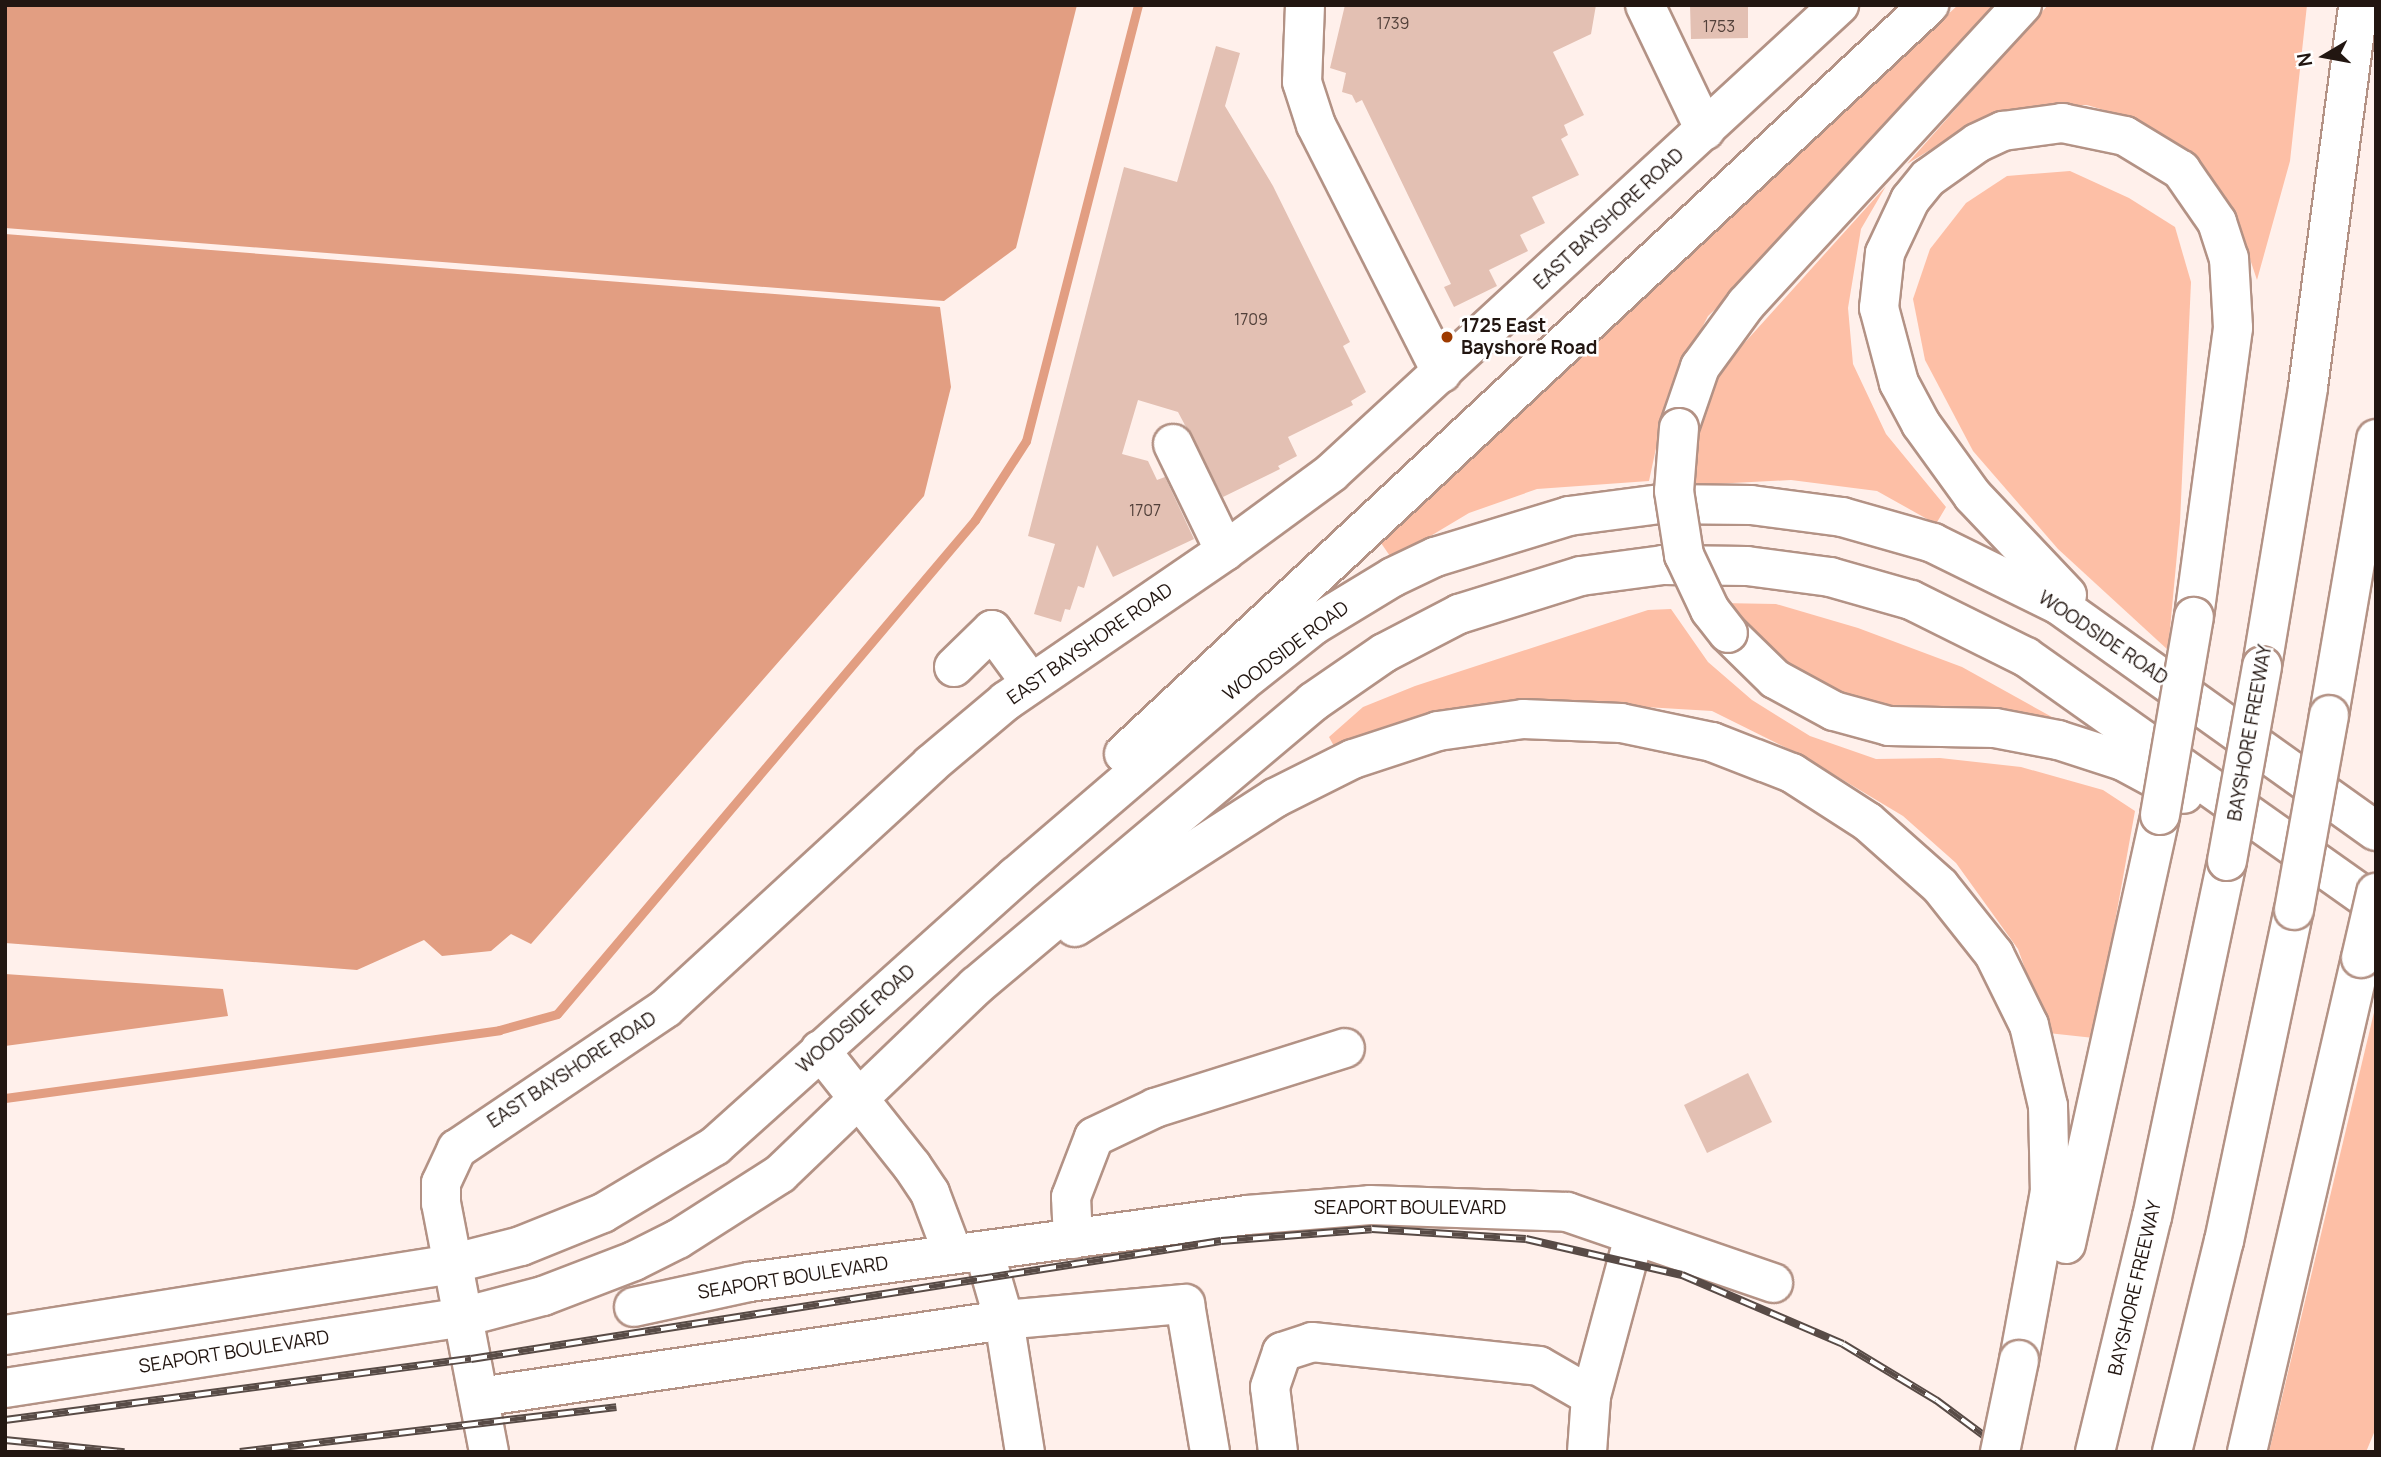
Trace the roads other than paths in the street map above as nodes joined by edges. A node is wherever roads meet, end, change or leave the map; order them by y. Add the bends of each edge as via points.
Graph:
1 (1305, 5) edge
2 (1645, 5) edge
3 (1929, 5) edge
4 (2022, 5) edge
5 (2358, 5) edge
6 (1834, 7) edge
7 (1705, 130) junction
8 (1443, 373) junction
9 (2376, 439) edge
10 (1173, 444) dead end
11 (1225, 551) junction
12 (954, 667) dead end
13 (2166, 681) junction
14 (1031, 683) junction
15 (2375, 830) edge
16 (1016, 876) junction
17 (2376, 893) edge
18 (2376, 906) edge
19 (922, 1036) junction
20 (1345, 1048) dead end
21 (820, 1050) junction
22 (860, 1096) junction
23 (1634, 1237) junction
24 (1073, 1240) junction
25 (968, 1252) junction
26 (451, 1264) junction
27 (1773, 1283) dead end
28 (634, 1307) dead end
29 (463, 1317) junction
30 (1004, 1321) junction
31 (5, 1335) edge
32 (2027, 1368) junction
33 (5, 1388) edge
34 (1591, 1396) junction
35 (479, 1397) junction
36 (2096, 1446) edge
37 (481, 1447) edge
38 (1025, 1452) edge
39 (1210, 1452) edge
40 (1278, 1452) edge
41 (1587, 1452) edge
42 (2000, 1452) edge
43 (2018, 1452) edge
44 (2172, 1452) edge
45 (2247, 1452) edge

1 - 8 main road via 1302,82 1315,125
2 - 7 main road
3 - 16 main road via 1141,734
4 - 18 main road, bridge via 1746,304 1700,367 1679,428 1674,491 1684,555 1710,610 1784,685 1860,720 1917,729 2026,732 2123,761
5 - 36 main road, BAYSHORE FREEWAY, bridge via 2308,387 2227,860 2152,1217
6 - 7 main road, EAST BAYSHORE ROAD
7 - 8 main road, EAST BAYSHORE ROAD
8 - 11 main road, EAST BAYSHORE ROAD via 1331,473
9 - 44 main road, bridge via 2294,911 2224,1241
10 - 11 main road
11 - 14 main road, EAST BAYSHORE ROAD
12 - 14 main road via 1001,621
13 - 15 main road, WOODSIDE ROAD
13 - 16 main road, WOODSIDE ROAD via 2059,605 1975,561 1887,528 1796,509 1751,505 1613,508 1477,541 1393,577 1352,601 1241,682
13 - 32 main road, bridge via 2060,588 1973,496 1921,424 1885,341 1880,280 1896,225 1928,178 1977,143 2003,131 2062,123 2125,136 2180,170 2217,222 2229,258 2232,328 2194,617 2160,815
14 - 26 main road, EAST BAYSHORE ROAD via 931,764 666,1008 457,1149 441,1183
16 - 21 main road, WOODSIDE ROAD
17 - 45 main road, bridge
18 - 19 main road via 2026,657 1950,616 1870,587 1788,569 1663,565 1581,576 1518,592 1459,614 1384,653 1313,702
19 - 22 main road
19 - 32 main road via 1047,946 1275,799 1396,742 1479,724 1570,718 1668,730 1712,742 1792,773 1877,830 1948,894 2014,988 2040,1060 2051,1148 2046,1231
20 - 24 main road via 1155,1108 1094,1137 1071,1197
21 - 22 main road
21 - 26 main road, WOODSIDE ROAD via 715,1146 644,1193 526,1244
22 - 25 main road
22 - 29 main road via 780,1174 678,1240 579,1283
23 - 24 main road, SEAPORT BOULEVARD via 1567,1212 1533,1207 1370,1205 1247,1215
23 - 27 main road, SEAPORT BOULEVARD
23 - 34 main road
24 - 25 main road, SEAPORT BOULEVARD
25 - 28 main road, SEAPORT BOULEVARD via 749,1282
25 - 30 main road
26 - 29 main road, EAST BAYSHORE ROAD
26 - 31 main road
29 - 33 main road, SEAPORT BOULEVARD
29 - 35 main road, EAST BAYSHORE ROAD
30 - 35 main road
30 - 38 main road
30 - 39 main road via 1185,1304
32 - 42 main road, bridge
32 - 43 main road
34 - 40 main road via 1539,1366 1312,1342 1282,1352 1270,1387
34 - 41 main road
35 - 37 main road, EAST BAYSHORE ROAD

